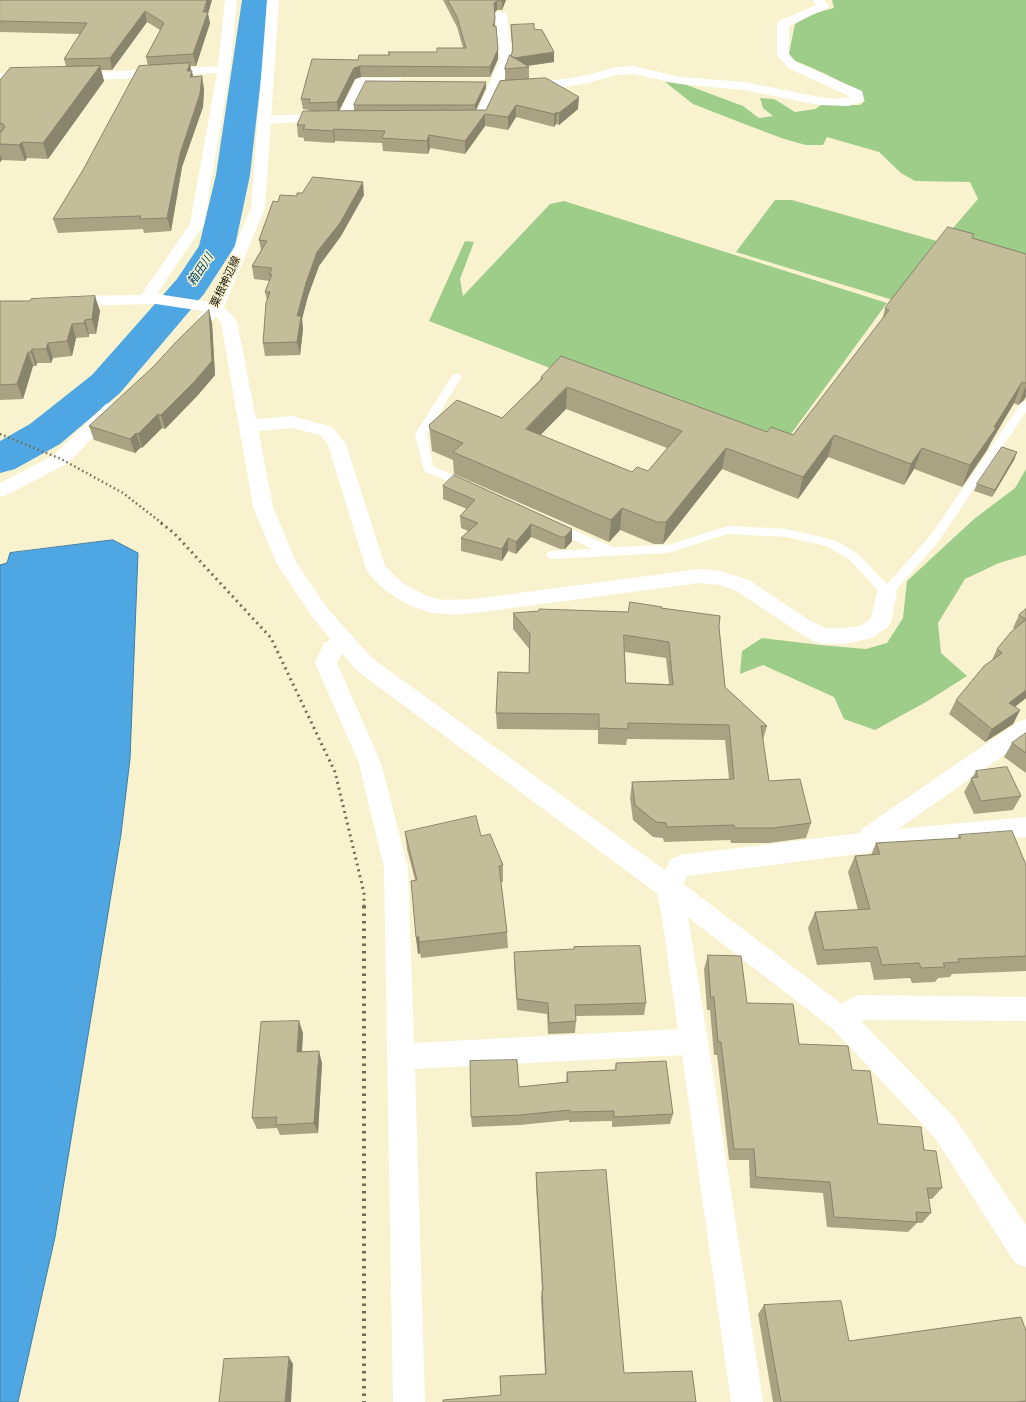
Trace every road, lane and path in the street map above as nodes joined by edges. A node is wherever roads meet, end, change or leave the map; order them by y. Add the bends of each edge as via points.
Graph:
1 (231, 0) edge
2 (274, 0) edge
3 (818, 0) edge
4 (501, 14) dead end
5 (224, 68) junction
6 (46, 76) edge
7 (61, 76) edge
8 (0, 77) edge
9 (406, 82) edge
10 (482, 82) edge
11 (496, 86) junction
12 (344, 117) junction
13 (359, 117) edge
14 (451, 117) edge
15 (264, 120) junction
16 (151, 299) junction
17 (54, 301) edge
18 (212, 307) junction
19 (194, 329) edge
20 (457, 376) dead end
21 (121, 400) edge
22 (1026, 404) edge
23 (248, 426) junction
24 (0, 491) edge
25 (477, 491) edge
26 (547, 523) edge
27 (611, 552) junction
28 (552, 555) dead end
29 (888, 592) junction
30 (345, 642) junction
31 (1026, 728) edge
32 (1026, 827) edge
33 (873, 842) junction
34 (668, 887) junction
35 (1026, 1009) edge
36 (842, 1020) junction
37 (694, 1041) junction
38 (402, 1057) junction
39 (1026, 1252) edge
40 (409, 1402) edge
41 (747, 1402) edge

1 - 5 street
2 - 15 street, 粟根神辺線
3 - 11 street via 823,6 783,24 783,55 792,64 857,94 857,99 852,102 829,103 742,86 688,82 640,70 625,70 553,85 518,88
4 - 11 street via 506,59
5 - 7 street via 122,76
5 - 16 street via 197,224
6 - 8 street
9 - 12 street via 361,82
10 - 11 street
11 - 14 street via 481,118
12 - 13 street
12 - 15 street
15 - 18 street, 粟根神辺線 via 258,208
16 - 17 street
16 - 18 street
18 - 19 street, 粟根神辺線
18 - 23 street via 229,321
20 - 25 lane via 421,434 428,468
21 - 24 street via 61,459
22 - 29 lane via 934,538
23 - 29 street via 292,422 326,431 336,444 376,568 397,589 421,602 442,607 474,606 699,576 720,578 742,585 822,636 845,636 865,633 881,622
23 - 30 street via 263,507 287,564 320,613
26 - 27 lane
27 - 28 lane
27 - 29 lane via 668,549 728,530 786,533 830,543 853,556
30 - 34 street via 364,664
30 - 38 street via 332,650 326,663 370,763 396,868
31 - 33 street via 871,835
32 - 33 street
33 - 34 street via 680,866
34 - 36 street
34 - 37 street
35 - 36 street via 859,1007
36 - 39 street via 945,1128
37 - 38 street
37 - 41 street
38 - 40 street

